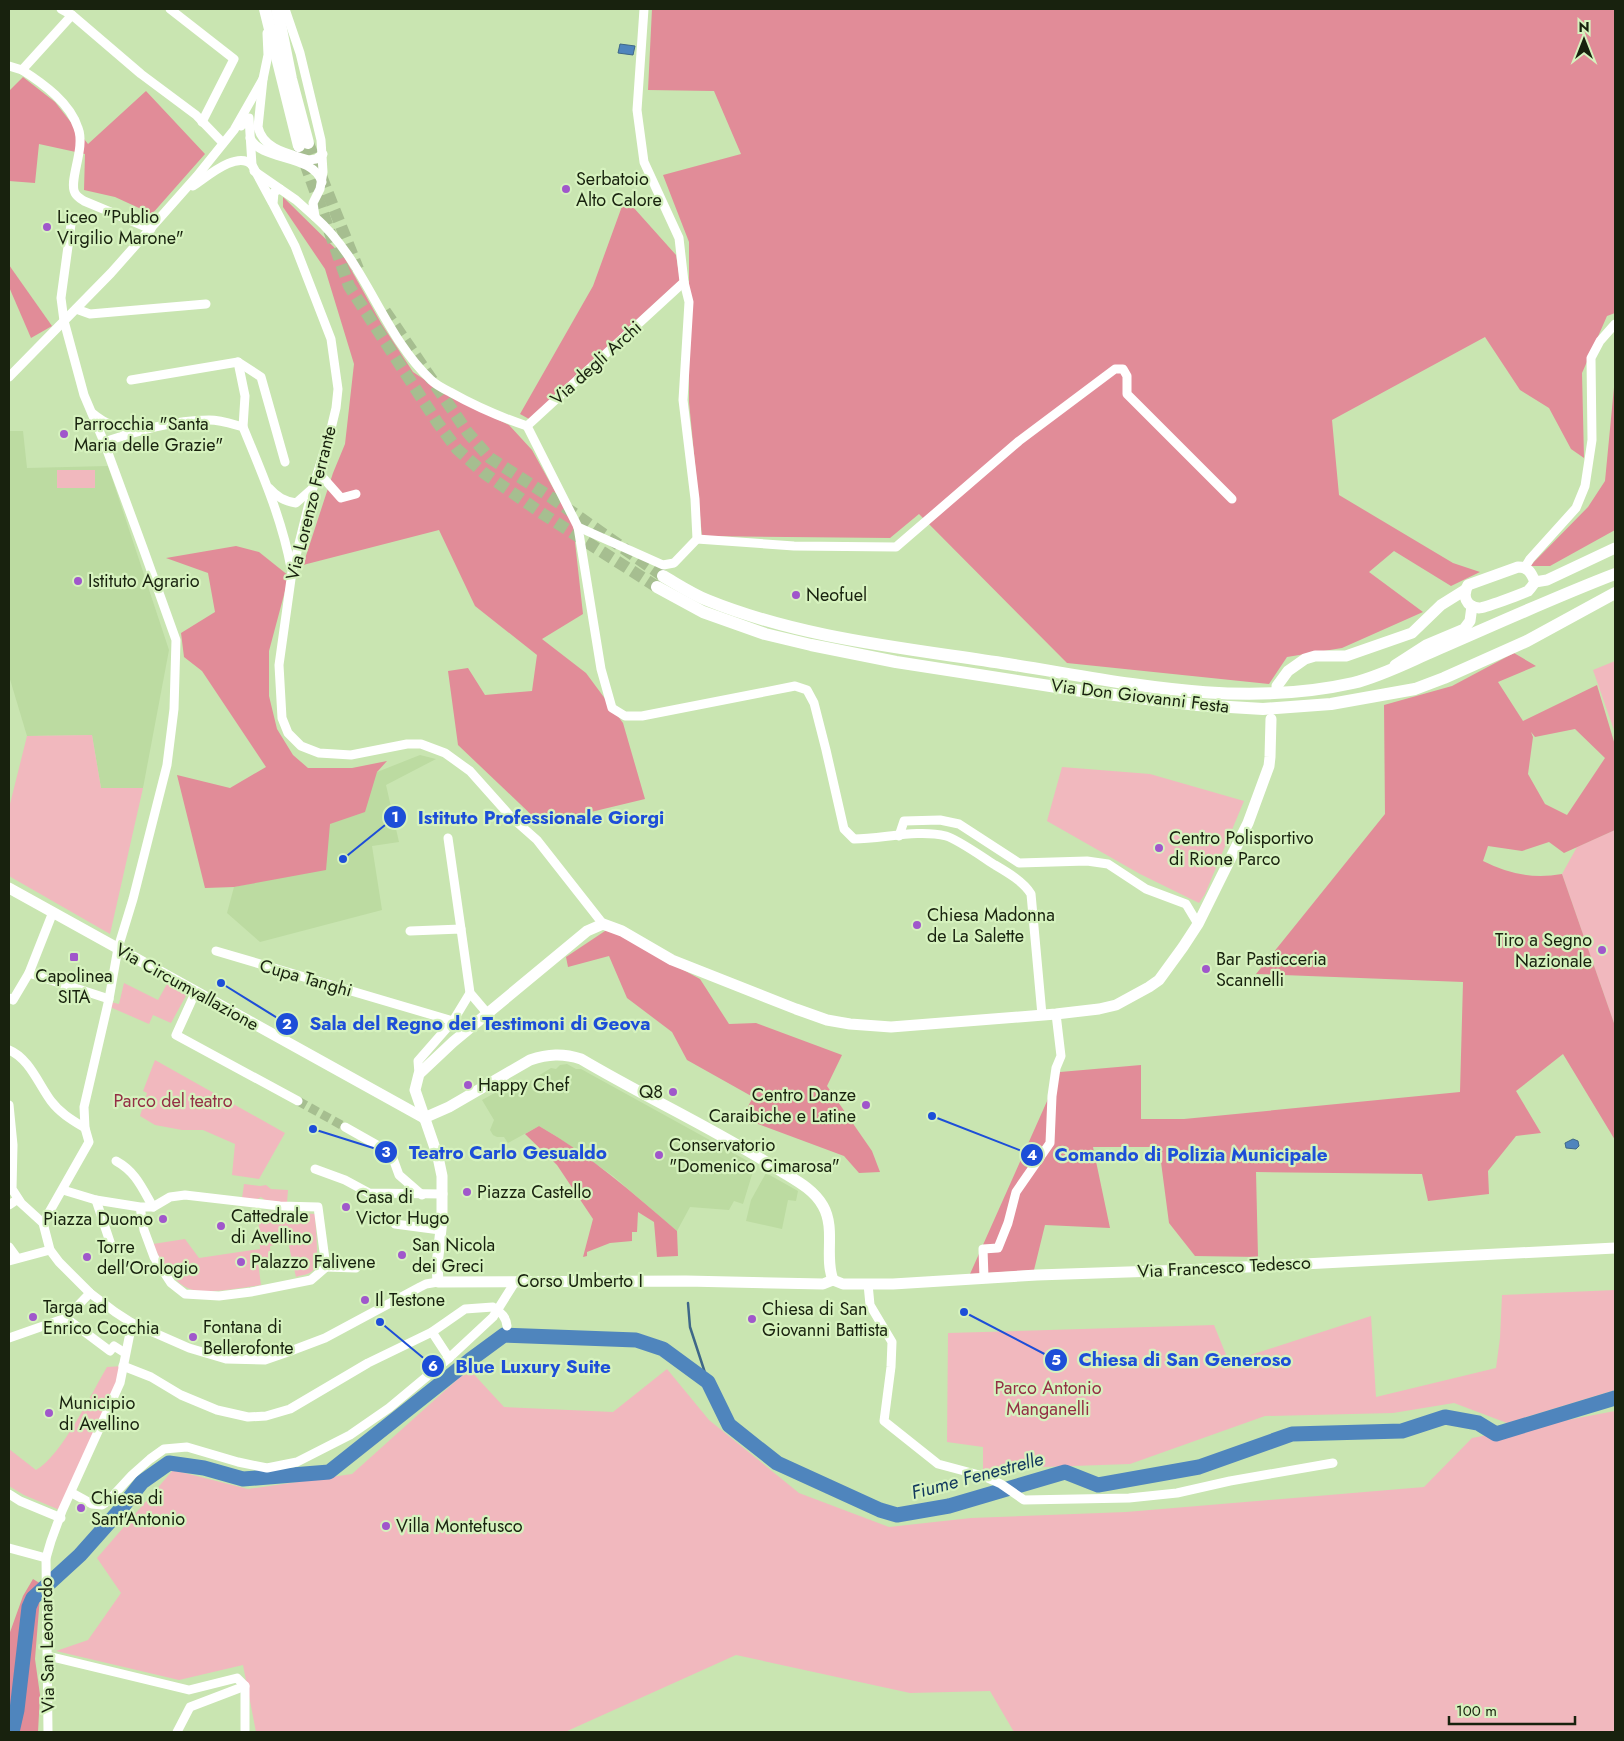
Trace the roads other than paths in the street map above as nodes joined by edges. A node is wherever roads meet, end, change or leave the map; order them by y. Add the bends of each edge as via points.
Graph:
1 (61, 9) edge
2 (170, 9) edge
3 (265, 9) edge
4 (277, 9) edge
5 (286, 9) edge
6 (644, 9) edge
7 (72, 15) junction
8 (268, 22) junction
9 (9, 66) edge
10 (22, 70) junction
11 (263, 79) junction
12 (202, 122) junction
13 (234, 130) junction
14 (250, 138) junction
15 (223, 143) junction
16 (323, 154) junction
17 (253, 168) junction
18 (322, 182) junction
19 (280, 189) junction
20 (184, 192) junction
21 (316, 196) junction
22 (296, 200) junction
23 (273, 204) junction
24 (72, 217) dead end
25 (315, 217) junction
26 (151, 229) junction
27 (684, 282) junction
28 (206, 304) dead end
29 (76, 309) junction
30 (64, 321) junction
31 (1615, 324) edge
32 (238, 362) junction
33 (9, 377) edge
34 (131, 380) dead end
35 (90, 411) junction
36 (527, 426) junction
37 (243, 427) junction
38 (148, 428) junction
39 (104, 442) junction
40 (285, 462) dead end
41 (318, 472) junction
42 (266, 484) junction
43 (313, 487) junction
44 (356, 494) dead end
45 (1232, 498) dead end
46 (578, 527) junction
47 (697, 539) junction
48 (1615, 548) edge
49 (1524, 567) junction
50 (292, 572) junction
51 (1615, 574) edge
52 (1535, 582) junction
53 (1465, 590) junction
54 (1615, 593) edge
55 (1472, 606) junction
56 (1387, 671) junction
57 (1277, 686) dead end
58 (1271, 718) dead end
59 (899, 836) junction
60 (448, 838) dead end
61 (9, 888) edge
62 (53, 912) junction
63 (603, 924) junction
64 (1198, 924) junction
65 (461, 929) junction
66 (410, 931) dead end
67 (118, 948) junction
68 (216, 951) dead end
69 (29, 972) junction
70 (196, 991) junction
71 (470, 993) junction
72 (11, 999) edge
73 (108, 999) junction
74 (487, 1013) junction
75 (1056, 1014) junction
76 (1042, 1015) junction
77 (453, 1021) junction
78 (9, 1050) edge
79 (419, 1074) junction
80 (298, 1101) tunnel mouth
81 (9, 1105) edge
82 (424, 1118) junction
83 (345, 1126) tunnel mouth
84 (85, 1128) junction
85 (11, 1144) edge
86 (116, 1161) dead end
87 (315, 1169) dead end
88 (63, 1190) junction
89 (13, 1194) edge
90 (443, 1194) junction
91 (422, 1195) junction
92 (96, 1200) junction
93 (9, 1205) edge
94 (153, 1207) junction
95 (140, 1208) junction
96 (43, 1223) junction
97 (395, 1224) dead end
98 (440, 1230) junction
99 (9, 1247) edge
100 (112, 1248) dead end
101 (1615, 1248) edge
102 (50, 1250) junction
103 (13, 1259) edge
104 (326, 1267) junction
105 (356, 1268) dead end
106 (984, 1278) junction
107 (833, 1280) junction
108 (438, 1282) junction
109 (868, 1284) junction
110 (513, 1286) junction
111 (90, 1293) junction
112 (66, 1318) junction
113 (132, 1323) junction
114 (507, 1326) dead end
115 (432, 1332) junction
116 (9, 1338) edge
117 (125, 1353) junction
118 (449, 1358) junction
119 (123, 1366) junction
120 (1333, 1463) dead end
121 (72, 1493) junction
122 (9, 1494) edge
123 (60, 1518) junction
124 (9, 1548) edge
125 (46, 1558) junction
126 (48, 1656) junction
127 (245, 1686) junction
128 (48, 1732) edge
129 (177, 1732) edge
130 (245, 1732) edge

1 - 7 street
2 - 12 street via 234,59
3 - 8 main road
4 - 8 main road via 303,144
5 - 16 street via 300,53
6 - 27 street via 637,110 644,162 679,238
7 - 10 street
7 - 12 street
8 - 11 street via 268,54
9 - 10 street
10 - 26 street via 54,95 79,128 81,144 73,185 78,197
11 - 13 street
11 - 16 street via 258,127 263,140 309,160
12 - 15 street
13 - 14 street via 248,118 251,120
13 - 15 street
14 - 17 street
14 - 18 street via 260,148 312,168
15 - 20 street
16 - 18 street
17 - 19 street
17 - 20 street via 245,160 235,160
17 - 23 street, Via Lorenzo Ferrante
18 - 21 street
19 - 22 street
19 - 23 street via 274,192
20 - 26 street
21 - 22 street via 308,201
21 - 25 street
22 - 25 street
23 - 41 street, Via Lorenzo Ferrante via 296,246 331,339 338,389 336,408
24 - 30 street via 60,298
25 - 36 street via 341,246 410,359 432,382 472,405
26 - 29 street
27 - 36 street, Via degli Archi
27 - 47 street via 689,302 683,400
28 - 29 street via 90,314
29 - 30 street
30 - 33 street
30 - 35 street
31 - 49 street via 1600,341 1592,358 1592,440 1585,486 1576,508
32 - 34 street
32 - 37 street via 245,396
32 - 40 street via 262,377
35 - 38 street via 102,421 122,428
35 - 39 street
36 - 46 street
37 - 38 street via 209,420
37 - 42 street
38 - 39 street
39 - 67 street via 176,640 174,709 167,765
41 - 43 street, Via Lorenzo Ferrante
41 - 44 street via 341,498
42 - 43 street via 286,502 296,503
42 - 50 street
43 - 50 street, Via Lorenzo Ferrante
45 - 47 street via 1127,394 1127,376 1123,369 1115,369 1019,441 896,546 794,546
46 - 47 street via 663,565 674,563
46 - 59 street via 601,668 612,708 625,716 642,716 795,686 807,690 814,703 844,829 854,839
48 - 52 street via 1547,580
49 - 52 street via 1530,570
49 - 53 street via 1473,583
50 - 63 street, Via Lorenzo Ferrante via 279,665 282,718 288,733 301,746 319,753 351,755 421,744 445,753 470,771 511,817 537,840
51 - 56 main road, Via Don Giovanni Festa
52 - 55 street via 1528,590 1481,608
53 - 55 street via 1467,603
53 - 57 street via 1441,605 1412,633 1346,656 1305,659 1288,671
54 - 56 main road, Via Don Giovanni Festa via 1526,640 1415,689 1331,704 1263,709 1197,706 1082,690 896,662 811,645 765,634 709,614 660,582 774,623 845,640 1157,688 1212,694 1273,694 1356,682
55 - 56 street via 1470,622 1464,629 1411,653
58 - 64 street via 1269,766 1248,823
59 - 64 street via 904,821 940,820 959,824 1019,863 1087,861 1108,864 1146,888 1186,904
59 - 76 street via 921,833 947,836 1028,888
60 - 65 street
61 - 62 street, Via Circumvallazione
62 - 67 street, Via Circumvallazione
62 - 69 street
63 - 74 street via 587,931
63 - 76 street via 672,960 827,1020 891,1027
64 - 75 street via 1159,980 1150,987 1116,1005
65 - 66 street
65 - 71 street
67 - 70 street, Via Circumvallazione
67 - 73 street
68 - 77 street, Cupa Tanghi
69 - 72 street
69 - 73 street
70 - 80 street via 176,1035
70 - 82 street, Via Circumvallazione
71 - 74 street
71 - 77 street
73 - 84 street via 84,1107
74 - 79 street
75 - 76 street
75 - 106 street via 1061,1056 1052,1096 1050,1143 1016,1192 998,1248 983,1249
77 - 79 street via 418,1061
78 - 84 street via 35,1076 52,1102
79 - 82 street via 414,1090
81 - 85 street
82 - 90 street via 442,1176
82 - 107 street via 530,1060 557,1054 581,1060 755,1155 808,1189 828,1218
83 - 91 street via 391,1153 400,1175
84 - 88 street via 88,1142
85 - 89 street
86 - 94 street via 127,1167
87 - 91 street via 369,1192
88 - 92 street
88 - 96 street
89 - 93 street
89 - 96 street
90 - 91 street
90 - 98 street
92 - 95 street
92 - 100 street
94 - 95 street
94 - 104 street via 162,1200 185,1195 318,1207
95 - 104 street via 154,1257 171,1283 185,1294 219,1296 251,1292 310,1280
96 - 102 street
97 - 98 street
98 - 108 street
99 - 103 street
101 - 106 street, Via Francesco Tedesco
102 - 103 street
102 - 111 street, Corso Umberto I
104 - 105 street
106 - 109 street, Via Francesco Tedesco
107 - 109 street, Via Francesco Tedesco via 843,1284
107 - 110 street, Corso Umberto I via 823,1284 686,1281
108 - 110 street, Corso Umberto I
108 - 113 street, Corso Umberto I via 426,1284 325,1338 264,1360 226,1359 198,1352
109 - 120 street via 870,1305 892,1342 884,1421 938,1464 983,1476 1024,1500 1129,1498 1176,1493
110 - 118 street via 493,1317
111 - 112 street
111 - 113 street, Corso Umberto I
112 - 116 street via 36,1325
112 - 117 street via 110,1351 114,1346
113 - 117 street, Via San Leonardo
114 - 115 street via 503,1314 489,1306 465,1309
115 - 118 street
115 - 119 street via 368,1363 290,1409 266,1416 248,1417 216,1410
117 - 119 street, Via San Leonardo
118 - 121 street via 350,1436 297,1462 267,1468 187,1447 164,1449 102,1506
119 - 121 street, Via San Leonardo via 120,1383
121 - 123 street, Via San Leonardo
122 - 123 street
123 - 125 street, Via San Leonardo
124 - 125 street
125 - 126 street, Via San Leonardo
126 - 127 street via 189,1690 238,1678
126 - 128 street, Via San Leonardo
127 - 129 street via 190,1707
127 - 130 street

